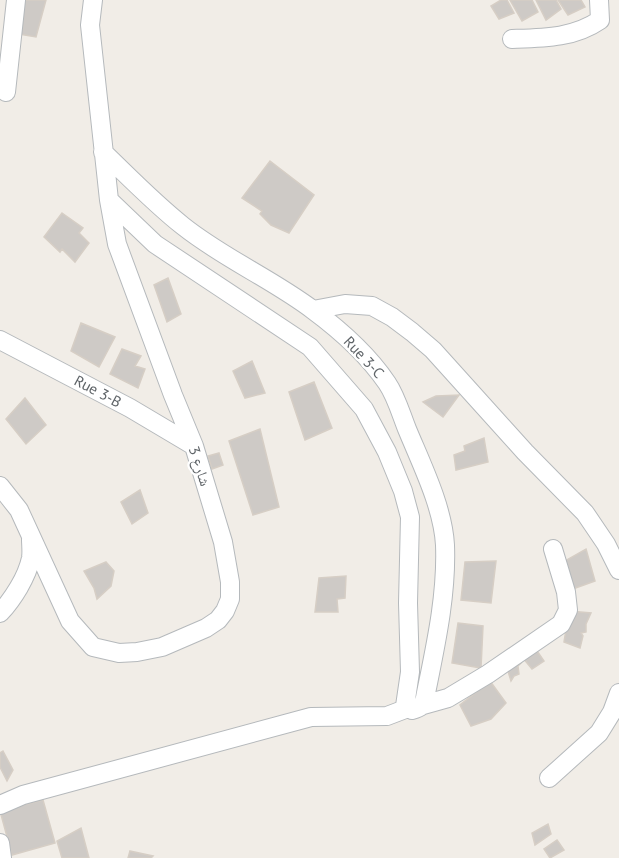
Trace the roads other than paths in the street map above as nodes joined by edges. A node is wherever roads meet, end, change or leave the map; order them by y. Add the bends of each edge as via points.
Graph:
1 (16, 0) edge
2 (93, 0) edge
3 (599, 0) edge
4 (512, 39) dead end
5 (6, 92) dead end
6 (103, 152) junction
7 (109, 200) junction
8 (313, 310) junction
9 (0, 340) edge
10 (194, 446) junction
11 (0, 486) edge
12 (31, 534) junction
13 (553, 549) dead end
14 (619, 570) edge
15 (0, 613) edge
16 (619, 693) edge
17 (415, 706) junction
18 (549, 778) dead end
19 (0, 806) edge
20 (0, 843) edge
21 (2, 858) edge

1 - 5 street
2 - 6 street, شارع 3 via 90,25
3 - 4 street via 600,20 577,33
6 - 7 street, شارع 3
6 - 8 street, Rue 3-C via 184,227
7 - 10 street, شارع 3 via 117,244
7 - 17 street via 156,244 310,347 364,409 387,452 410,517 410,672 405,706
8 - 14 street via 345,304 372,306 412,332 585,513
8 - 17 street, Rue 3-C via 355,346 389,385 439,515 445,542 445,581 432,664
9 - 10 street, Rue 3-B
10 - 12 street, شارع 3 via 223,542 230,582 225,611 206,628 162,647 137,652 119,653 93,647 70,621
11 - 12 street, شارع 3 via 20,510
12 - 15 street via 31,558
13 - 17 street via 568,610 561,624 448,698
16 - 18 street via 599,733
17 - 19 street via 387,716 311,717 23,795
20 - 21 street

